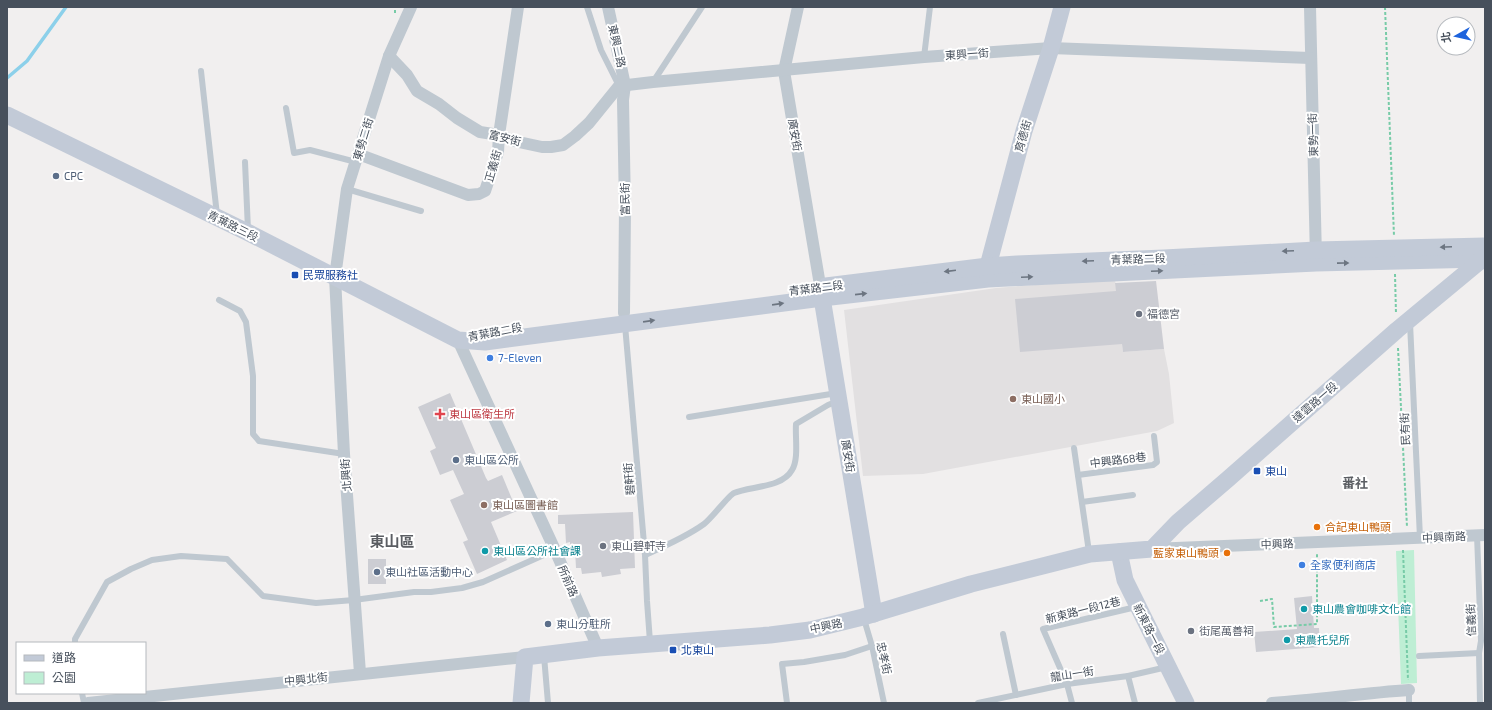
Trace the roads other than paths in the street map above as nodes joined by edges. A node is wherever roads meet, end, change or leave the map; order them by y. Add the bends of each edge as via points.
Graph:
1 (411, 7) edge
2 (518, 7) edge
3 (586, 7) edge
4 (608, 7) edge
5 (702, 7) edge
6 (798, 7) edge
7 (930, 7) edge
8 (1062, 7) edge
9 (1310, 7) edge
10 (1051, 48) junction
11 (389, 56) junction
12 (924, 57) junction
13 (1310, 58) junction
14 (201, 71) dead end
15 (784, 71) junction
16 (653, 82) junction
17 (622, 85) junction
18 (286, 108) dead end
19 (7, 114) edge
20 (499, 134) junction
21 (357, 158) junction
22 (245, 162) dead end
23 (347, 189) junction
24 (421, 211) dead end
25 (218, 219) junction
26 (249, 233) junction
27 (1316, 256) junction
28 (1484, 256) edge
29 (988, 272) junction
30 (335, 277) junction
31 (821, 292) junction
32 (219, 300) dead end
33 (625, 319) junction
34 (1410, 320) junction
35 (458, 340) junction
36 (839, 397) junction
37 (688, 417) dead end
38 (1154, 436) dead end
39 (1074, 448) dead end
40 (344, 454) junction
41 (1078, 475) junction
42 (1134, 495) dead end
43 (1082, 502) junction
44 (1481, 535) edge
45 (1410, 538) junction
46 (1152, 549) junction
47 (555, 550) junction
48 (1119, 552) junction
49 (1090, 554) junction
50 (645, 555) junction
51 (354, 600) junction
52 (1138, 607) junction
53 (869, 615) junction
54 (1003, 634) dead end
55 (1483, 641) edge
56 (75, 642) edge
57 (650, 644) junction
58 (872, 646) junction
59 (598, 648) junction
60 (1479, 653) junction
61 (544, 655) junction
62 (1419, 656) dead end
63 (525, 657) junction
64 (1169, 666) junction
65 (360, 673) junction
66 (1128, 676) junction
67 (1068, 684) junction
68 (1408, 690) joint
69 (1016, 695) junction
70 (1334, 700) edge
71 (88, 703) edge
72 (521, 703) edge
73 (548, 703) edge
74 (787, 703) edge
75 (884, 703) edge
76 (978, 703) edge
77 (1072, 703) edge
78 (1135, 703) edge
79 (1186, 703) edge
80 (1272, 703) edge
81 (1409, 703) edge
82 (1480, 703) edge

1 - 11 street, 東勢二街
2 - 20 street, 正義街
3 - 17 lane via 600,50
4 - 17 street, 東興二路
5 - 16 lane
6 - 15 street, 廣安街
7 - 12 lane
8 - 10 street, 育德街
9 - 13 street, 東勢一街
10 - 12 street, 東興一街
10 - 13 street, 東興一街
10 - 29 street, 育德街 via 1024,131
11 - 20 street, 富安街 via 407,75 417,91 480,132
11 - 21 street, 東勢二街
12 - 15 street, 東興一街
13 - 27 street, 東勢一街
14 - 25 lane
15 - 16 street, 東興一街
15 - 31 street, 廣安街
16 - 17 street, 東興一街
17 - 20 street, 富安街 via 576,136 563,144 542,147 514,141
17 - 33 street, 富民街
18 - 21 lane via 294,153 310,150
19 - 25 street, 青葉路三段
20 - 21 street, 正義街 via 498,152 486,191 479,194 468,195
21 - 23 street, 東勢二街
22 - 26 lane
23 - 24 lane
23 - 30 street, 東勢二街
25 - 26 street, 青葉路三段
26 - 30 street, 青葉路三段
27 - 28 street, 青葉路二段
27 - 29 street, 青葉路二段
28 - 34 street, 達雲路一段
29 - 31 street, 青葉路二段
30 - 35 street, 青葉路三段
30 - 40 street, 北興街
31 - 33 street, 青葉路二段
31 - 36 street, 廣安街
32 - 40 lane via 240,311 246,322 253,376 253,434 259,441
33 - 35 street, 青葉路二段 via 485,342
33 - 50 lane, 碧軒街
34 - 45 lane, 民有街
34 - 46 street, 達雲路一段 via 1178,522
35 - 47 street, 所前路
36 - 37 lane
36 - 50 lane via 796,424 796,458 786,477 733,494 705,523 687,535
36 - 53 street, 廣安街 via 866,569
38 - 41 lane, 中興路68巷 via 1157,462 1153,465
39 - 41 lane
40 - 51 street, 北興街
41 - 43 lane
42 - 43 lane
43 - 49 lane
44 - 45 street, 中興南路
44 - 55 lane, 信義街
45 - 46 street, 中興路
46 - 48 street, 中興路
47 - 51 lane via 483,582 462,588
47 - 59 street, 所前路
48 - 49 street, 中興路
48 - 52 street, 新東路一段 via 1125,580
49 - 53 street, 中興路 via 971,584
50 - 57 lane, 碧軒街
51 - 56 lane via 316,603 263,596 227,560 193,556 152,560 108,582
51 - 65 street, 北興街
52 - 64 street, 新東路一段
52 - 67 lane, 新東路一段12巷 via 1043,629
53 - 57 street, 中興路 via 810,630
53 - 58 lane, 忠孝街
54 - 69 lane
55 - 60 lane, 信義街
57 - 59 street, 中興路
58 - 74 lane via 845,655 782,664
58 - 75 lane, 忠孝街
59 - 61 street, 中興路
60 - 62 lane
60 - 82 lane, 信義街
61 - 63 street, 中興路
61 - 73 lane
63 - 65 street, 中興北街
63 - 72 street
64 - 66 lane, 龍山一街
64 - 79 street, 新東路一段
65 - 71 street, 中興北街
66 - 67 lane, 龍山一街
66 - 78 lane
67 - 69 lane, 龍山一街
67 - 77 lane
68 - 70 street via 1363,693
68 - 81 lane
69 - 76 lane, 龍山一街
70 - 80 street

